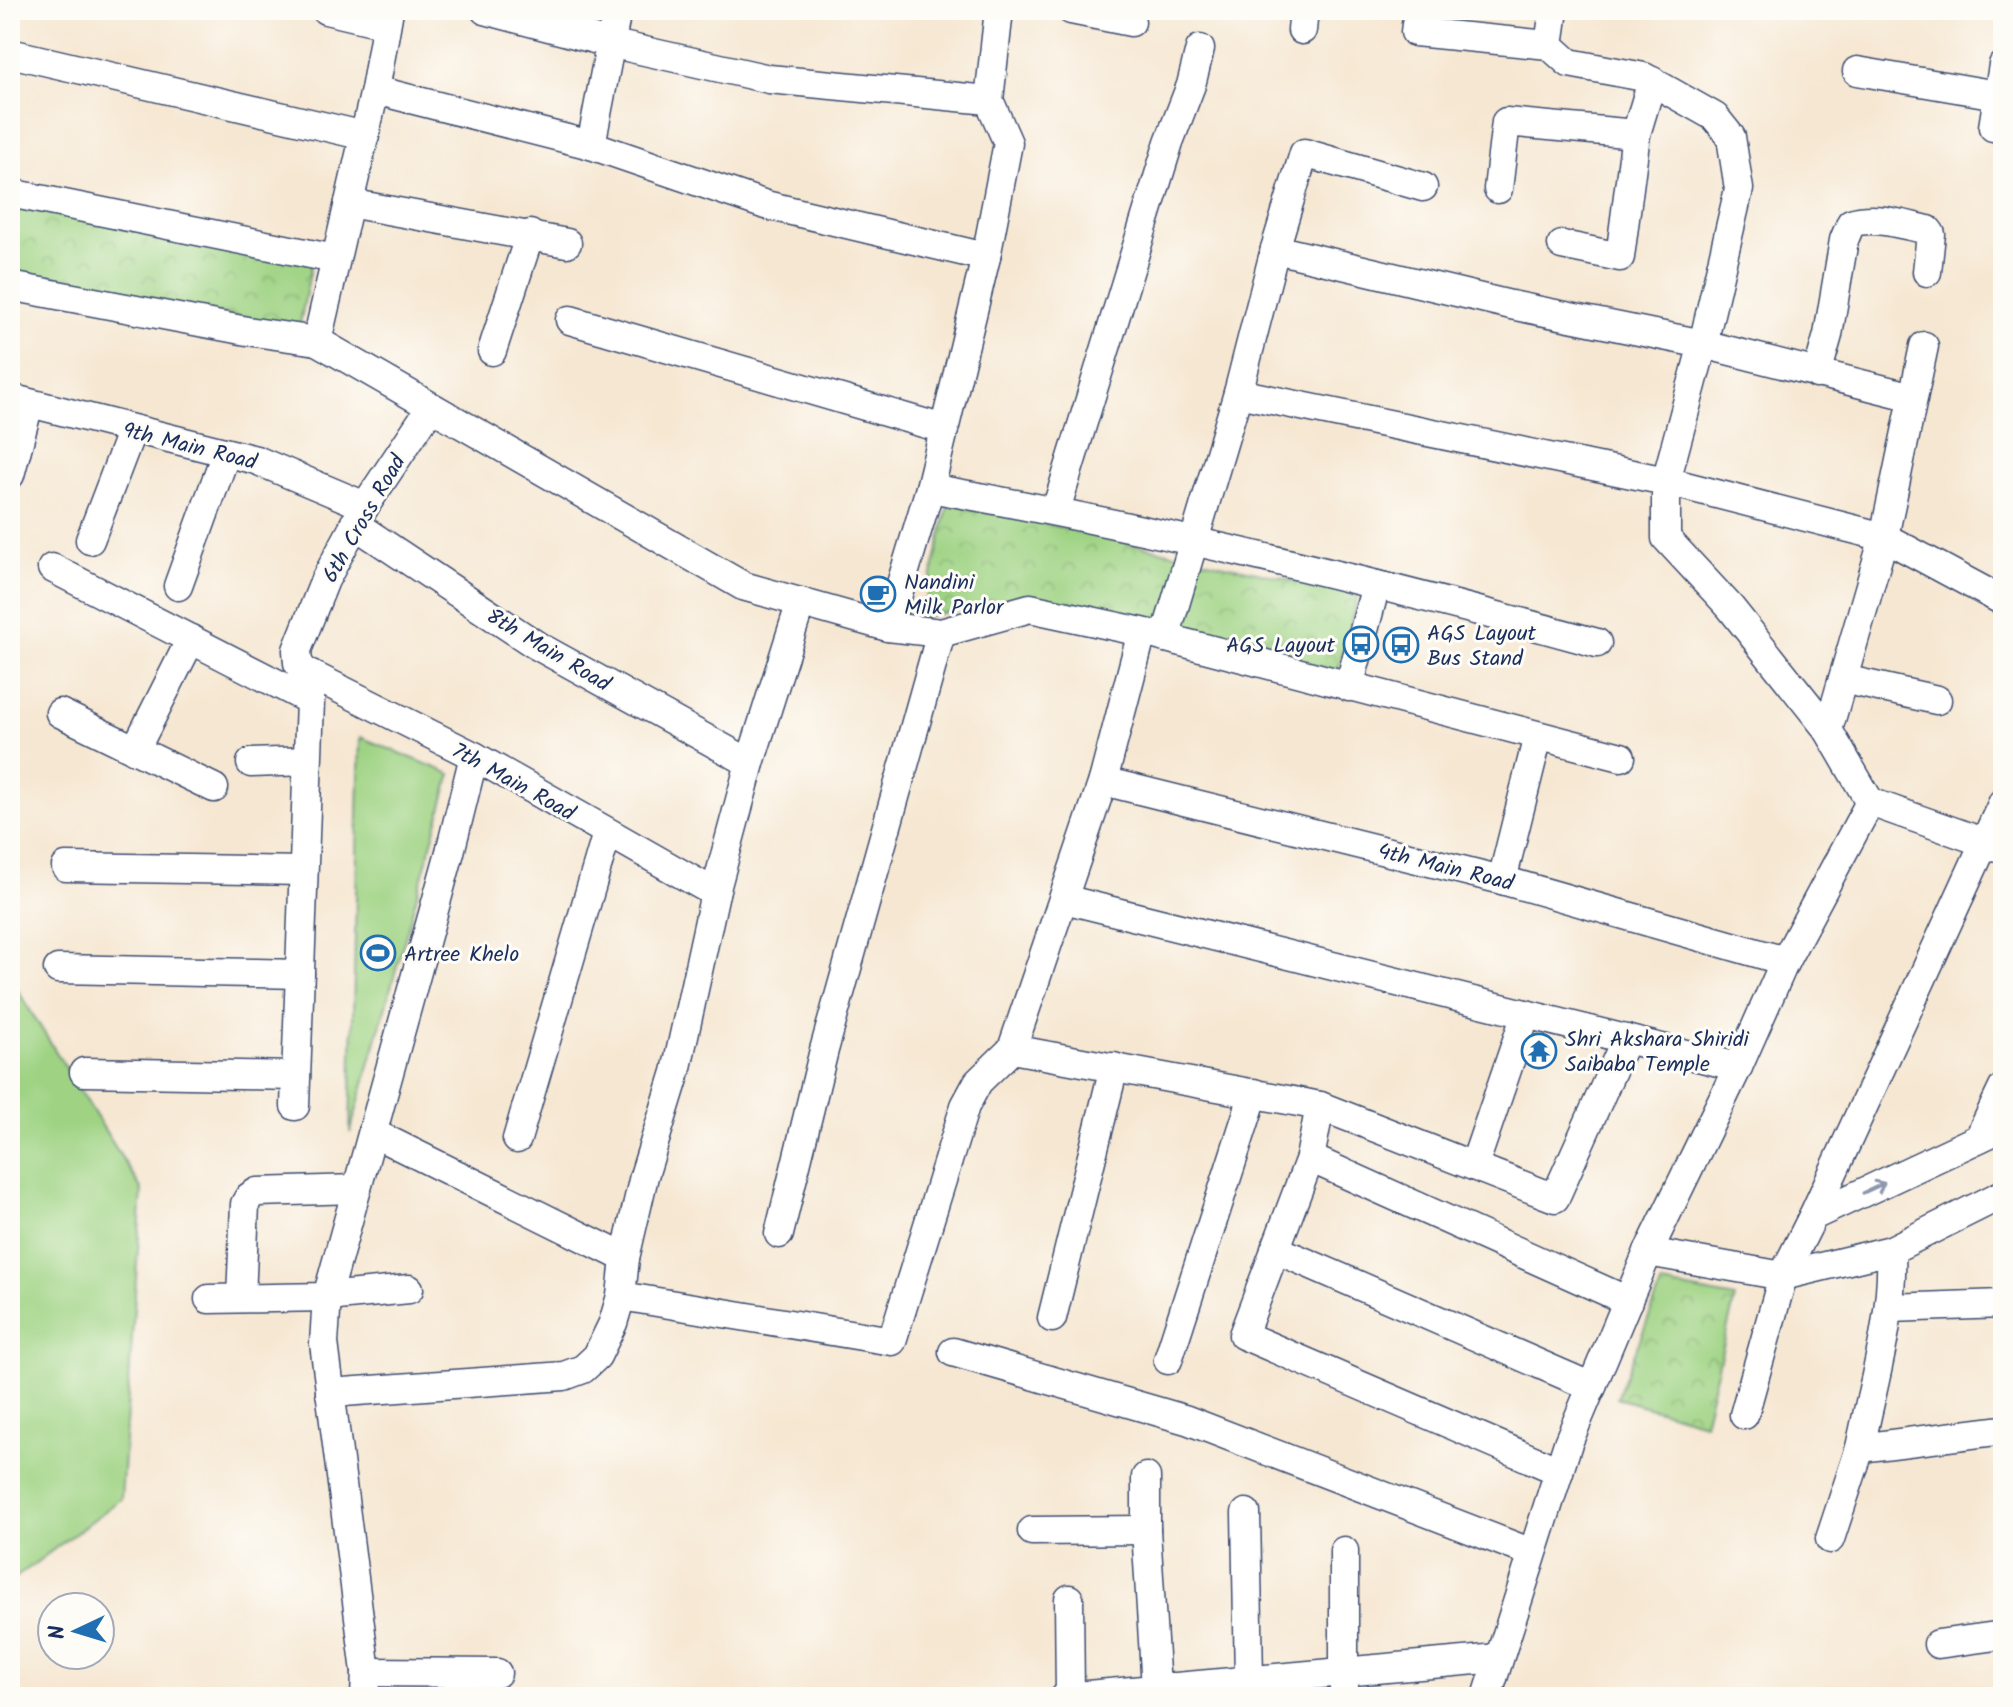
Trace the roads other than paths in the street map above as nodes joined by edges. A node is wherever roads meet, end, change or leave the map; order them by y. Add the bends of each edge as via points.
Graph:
1 (326, 10) edge
2 (485, 10) edge
3 (617, 10) edge
4 (999, 10) edge
5 (1071, 10) edge
6 (1418, 10) edge
7 (1554, 10) edge
8 (388, 17) edge
9 (1131, 22) dead end
10 (609, 43) junction
11 (1549, 45) junction
12 (1200, 49) dead end
13 (10, 53) edge
14 (2003, 65) edge
15 (1857, 71) dead end
16 (1652, 81) junction
17 (375, 90) junction
18 (1997, 95) junction
19 (989, 100) junction
20 (1993, 127) dead end
21 (1636, 134) junction
22 (365, 136) junction
23 (591, 145) junction
24 (1423, 187) dead end
25 (1498, 189) dead end
26 (10, 193) edge
27 (349, 203) junction
28 (530, 234) junction
29 (567, 243) dead end
30 (1562, 245) dead end
31 (1275, 249) junction
32 (986, 257) junction
33 (335, 259) junction
34 (1927, 272) dead end
35 (10, 286) edge
36 (570, 320) dead end
37 (317, 341) junction
38 (1703, 344) junction
39 (1924, 346) dead end
40 (492, 351) dead end
41 (1817, 374) junction
42 (1238, 393) junction
43 (1913, 397) junction
44 (19, 401) edge
45 (431, 407) junction
46 (944, 429) junction
47 (132, 430) junction
48 (226, 453) junction
49 (10, 475) edge
50 (1666, 481) junction
51 (930, 488) junction
52 (1056, 510) junction
53 (360, 515) junction
54 (1884, 537) junction
55 (90, 540) dead end
56 (1192, 542) junction
57 (52, 568) dead end
58 (1376, 585) junction
59 (178, 586) dead end
60 (2003, 601) edge
61 (801, 602) junction
62 (888, 627) junction
63 (941, 633) junction
64 (1154, 635) junction
65 (191, 639) junction
66 (1597, 643) dead end
67 (1843, 679) junction
68 (310, 687) junction
69 (1349, 687) junction
70 (1937, 700) dead end
71 (60, 713) dead end
72 (1828, 730) junction
73 (1538, 736) junction
74 (135, 750) junction
75 (474, 756) junction
76 (1621, 757) dead end
77 (307, 761) junction
78 (251, 763) dead end
79 (750, 763) junction
80 (1103, 781) junction
81 (214, 788) dead end
82 (1870, 802) junction
83 (2003, 802) edge
84 (607, 833) junction
85 (1994, 845) edge
86 (66, 867) dead end
87 (303, 871) junction
88 (1502, 880) junction
89 (715, 893) junction
90 (1064, 899) junction
91 (1785, 961) junction
92 (58, 969) dead end
93 (300, 974) junction
94 (1526, 1014) junction
95 (1626, 1039) junction
96 (1012, 1049) junction
97 (1114, 1067) junction
98 (1738, 1067) junction
99 (84, 1072) dead end
100 (296, 1076) junction
101 (2003, 1088) edge
102 (1254, 1093) junction
103 (295, 1106) dead end
104 (1320, 1106) junction
105 (373, 1133) junction
106 (1991, 1133) edge
107 (517, 1139) dead end
108 (1310, 1158) junction
109 (1474, 1166) junction
110 (357, 1189) junction
111 (2003, 1194) edge
112 (1813, 1216) junction
113 (779, 1234) dead end
114 (1275, 1249) junction
115 (1891, 1250) junction
116 (1648, 1252) junction
117 (625, 1258) junction
118 (1783, 1276) junction
119 (409, 1289) dead end
120 (621, 1296) junction
121 (327, 1297) junction
122 (241, 1298) junction
123 (209, 1299) dead end
124 (1628, 1301) junction
125 (2003, 1304) edge
126 (1890, 1308) junction
127 (1052, 1318) dead end
128 (953, 1352) dead end
129 (1168, 1360) dead end
130 (1592, 1387) junction
131 (330, 1393) junction
132 (1744, 1415) dead end
133 (2003, 1430) edge
134 (1860, 1448) junction
135 (1559, 1471) junction
136 (1146, 1477) dead end
137 (1246, 1513) dead end
138 (1146, 1530) junction
139 (1032, 1531) dead end
140 (1830, 1539) dead end
141 (1344, 1551) dead end
142 (1532, 1553) junction
143 (1069, 1599) dead end
144 (2003, 1635) edge
145 (1938, 1644) dead end
146 (1498, 1658) junction
147 (497, 1673) dead end
148 (1249, 1680) junction
149 (366, 1684) edge
150 (1344, 1684) edge
151 (1156, 1688) junction
152 (1068, 1696) edge
153 (1487, 1697) edge

1 - 8 street
2 - 10 street
3 - 10 street
4 - 19 street
5 - 9 street
6 - 11 street via 1415,32
7 - 11 street
8 - 17 street
10 - 19 street via 769,79
10 - 23 street
11 - 16 street via 1569,63
12 - 52 street
13 - 22 street
14 - 18 street
15 - 18 street
16 - 21 street
16 - 38 street via 1715,117 1731,137 1739,189
17 - 22 street
17 - 23 street
18 - 20 street
19 - 32 street via 1008,143
21 - 25 street via 1510,121 1505,125
21 - 30 street via 1620,257
22 - 27 street
23 - 32 street via 766,205
24 - 31 street via 1304,153
26 - 33 street
27 - 28 street
27 - 33 street
28 - 29 street
28 - 40 street
31 - 38 street
31 - 42 street
32 - 46 street
33 - 37 street
34 - 41 street via 1928,230 1851,223
35 - 37 street
36 - 46 street
37 - 45 street
38 - 41 street
38 - 50 street
39 - 43 street
41 - 43 street
42 - 50 street
42 - 56 street
43 - 54 street
44 - 47 street, 9th Main Road
44 - 49 street
45 - 53 street, 6th Cross Road
45 - 61 street via 743,586
46 - 51 street
47 - 48 street, 9th Main Road
47 - 55 street
48 - 53 street, 9th Main Road via 256,460
48 - 59 street
50 - 54 street
50 - 72 street via 1666,538 1730,607
51 - 52 street
51 - 62 street
52 - 56 street
53 - 68 street, 6th Cross Road via 325,580 297,650
53 - 79 street, 8th Main Road via 536,645
54 - 60 street
54 - 67 street
56 - 58 street
56 - 64 street
57 - 65 street, 7th Main Road
58 - 66 street
58 - 69 street
61 - 62 street
61 - 79 street
62 - 63 street
63 - 64 street via 1030,608
63 - 113 street via 824,1050
64 - 69 street
64 - 80 street
65 - 68 street, 7th Main Road
65 - 74 street
67 - 70 street
67 - 72 street
68 - 75 street, 7th Main Road
68 - 77 street
69 - 73 street
71 - 74 street
72 - 82 street
73 - 76 street
73 - 88 street
74 - 81 street
75 - 84 street, 7th Main Road
75 - 105 street
77 - 78 street
77 - 87 street
79 - 89 street
80 - 88 street, 4th Main Road
80 - 90 street
82 - 85 street
82 - 91 street
83 - 85 street
84 - 89 street, 7th Main Road
84 - 107 street
85 - 112 street
86 - 87 street
87 - 93 street
88 - 91 street, 4th Main Road
89 - 117 street via 676,1072
90 - 94 street
90 - 96 street
91 - 98 street
92 - 93 street
93 - 100 street
94 - 95 street
94 - 109 street
95 - 98 street
95 - 109 street via 1555,1198
96 - 97 street
96 - 120 street via 978,1082 965,1106 892,1341
97 - 102 street
97 - 127 street
98 - 116 street
99 - 100 street
100 - 103 street
101 - 106 street
102 - 104 street
102 - 129 street
104 - 108 street
104 - 109 street
105 - 110 street
105 - 117 street
112 -> 106 street
108 - 114 street
108 - 124 street
110 - 121 street
110 - 122 street via 257,1192 249,1197
111 - 115 street
112 - 118 street
114 - 130 street
114 - 135 street via 1243,1335
115 - 118 street
115 - 126 street
116 - 118 street
116 - 124 street
117 - 120 street
118 - 132 street
119 - 121 street
120 - 131 street via 597,1356 564,1376
121 - 122 street
121 - 131 street via 324,1343
122 - 123 street
124 - 130 street
125 - 126 street
126 - 134 street
128 - 142 street via 1187,1420
130 - 135 street
131 - 149 street
133 - 134 street
134 - 140 street
135 - 142 street
136 - 138 street
137 - 148 street
138 - 139 street
138 - 151 street
141 - 150 street
142 - 146 street
143 - 152 street
144 - 145 street
146 - 150 street
146 - 153 street
147 - 149 street
148 - 150 street
148 - 151 street
151 - 152 street

